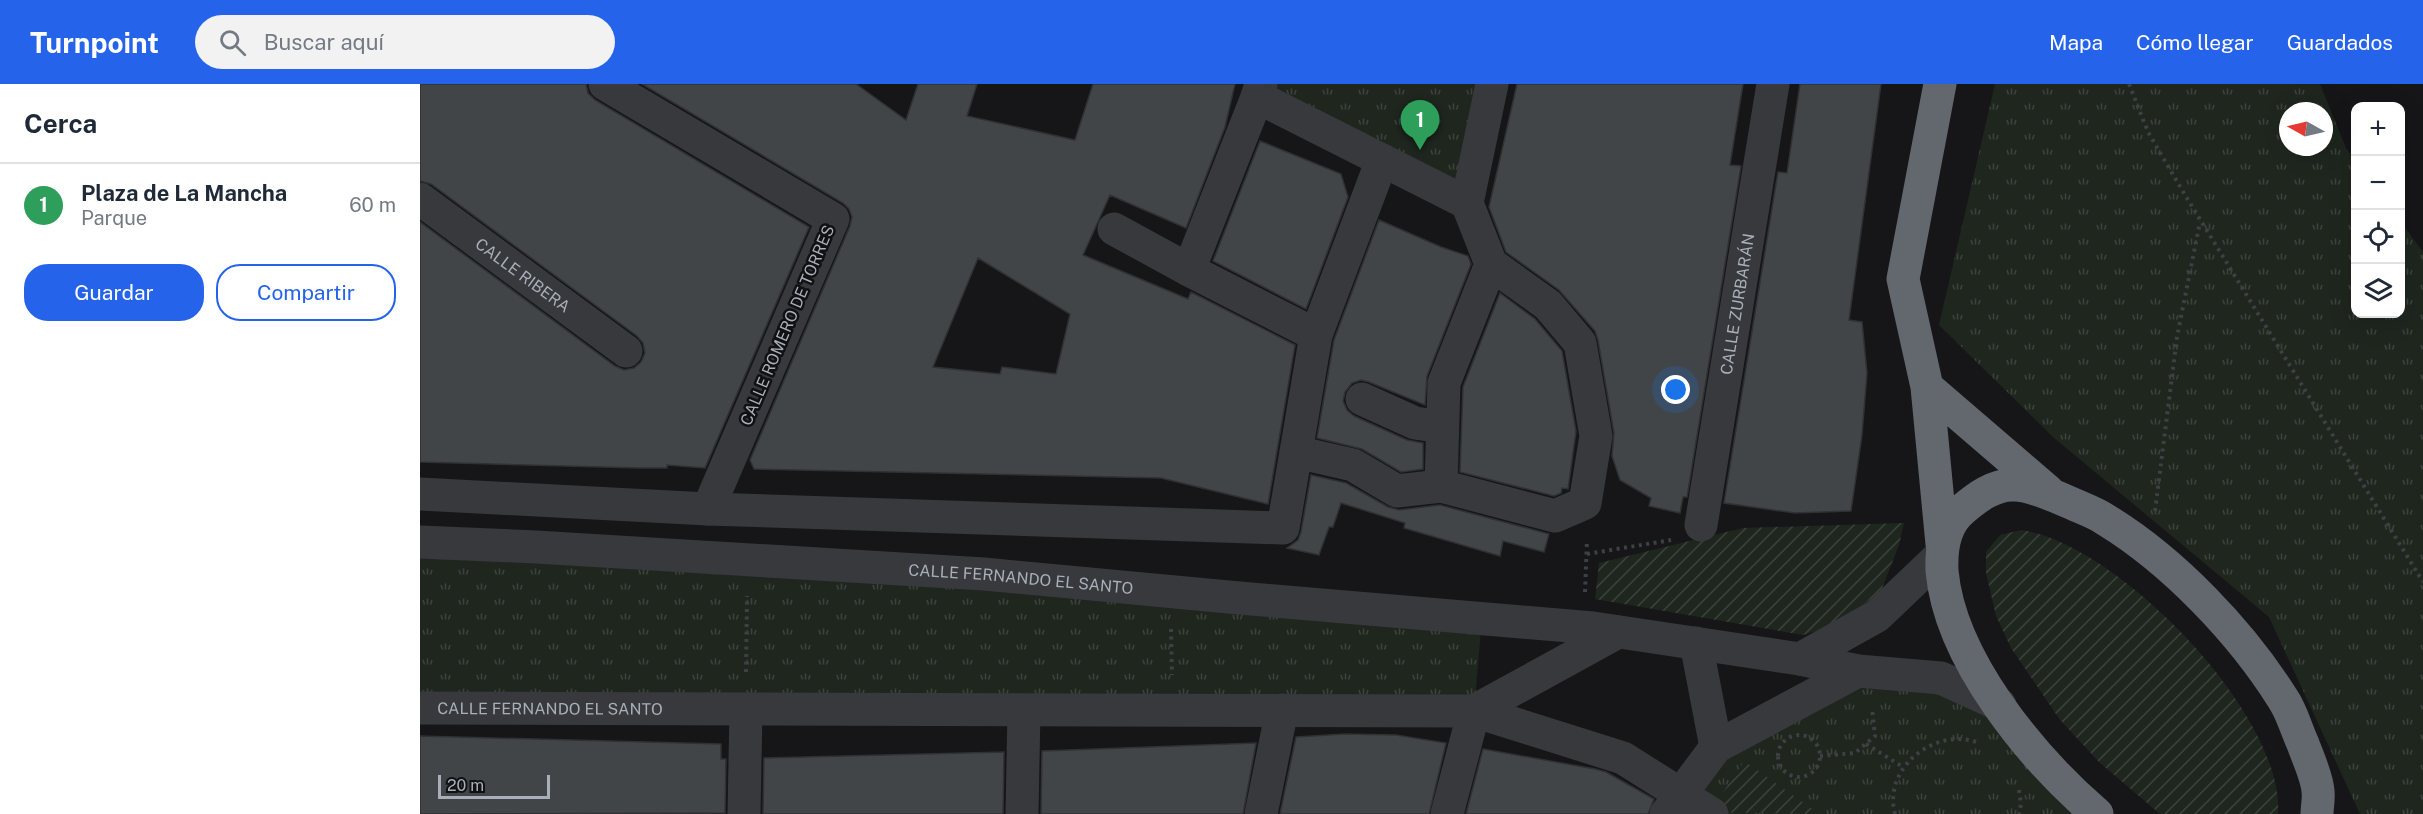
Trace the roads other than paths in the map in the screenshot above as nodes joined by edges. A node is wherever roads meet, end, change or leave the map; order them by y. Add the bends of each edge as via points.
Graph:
1 (605, 84) edge
2 (1492, 84) edge
3 (1773, 84) edge
4 (1940, 84) edge
5 (1259, 90) edge
6 (1382, 160) junction
7 (420, 199) edge
8 (1467, 203) junction
9 (1114, 229) dead end
10 (1491, 264) junction
11 (1189, 270) junction
12 (1316, 335) junction
13 (627, 351) dead end
14 (1927, 387) junction
15 (1362, 399) dead end
16 (1442, 427) junction
17 (1296, 452) junction
18 (1440, 486) junction
19 (2052, 494) junction
20 (420, 495) edge
21 (708, 509) junction
22 (1701, 525) road end
23 (420, 542) edge
24 (1942, 550) junction
25 (1618, 632) junction
26 (1696, 643) junction
27 (1800, 659) junction
28 (1858, 671) junction
29 (2000, 705) junction
30 (420, 708) edge
31 (746, 709) junction
32 (1024, 710) junction
33 (1282, 710) junction
34 (1474, 711) junction
35 (1716, 747) junction
36 (1674, 804) edge
37 (2323, 806) edge
38 (744, 814) edge
39 (1022, 814) edge
40 (1261, 814) edge
41 (1447, 814) edge
42 (1712, 814) edge
43 (2097, 814) edge

1 - 21 street, CALLE ROMERO DE TORRES via 833,219
2 - 8 street
3 - 22 street, CALLE ZURBARÁN
4 - 14 highway via 1902,279
5 - 6 street
5 - 11 street
6 - 8 street
6 - 12 street
7 - 13 street, CALLE RIBERA
8 - 10 street
9 - 11 street
10 - 16 street via 1444,383
10 - 18 street via 1548,305 1580,343 1596,436 1585,503 1555,516
11 - 12 street
12 - 17 street
14 - 19 highway
14 - 24 highway
15 - 16 street via 1414,423
16 - 18 street
17 - 18 street via 1353,465 1397,491
17 - 21 street via 1283,528
19 - 24 highway via 2013,484 1982,493 1953,517
19 - 37 highway via 2106,519 2151,553 2206,601 2248,648 2284,701
20 - 21 street
23 - 25 street, CALLE FERNANDO EL SANTO via 984,574
24 - 27 street via 1877,616
24 - 29 highway via 1943,583 1955,626 1972,665
25 - 26 street, CALLE FERNANDO EL SANTO
25 - 34 street, CALLE FERNANDO EL SANTO
26 - 27 street, CALLE FERNANDO EL SANTO
26 - 35 street
27 - 28 street, CALLE FERNANDO EL SANTO
28 - 29 street, CALLE FERNANDO EL SANTO via 1941,678
28 - 35 street
29 - 43 highway via 2028,744
30 - 31 street, CALLE FERNANDO EL SANTO
31 - 32 street, CALLE FERNANDO EL SANTO
31 - 38 street
32 - 33 street, CALLE FERNANDO EL SANTO
32 - 39 street
33 - 34 street, CALLE FERNANDO EL SANTO
33 - 40 street
34 - 36 street, CALLE FERNANDO EL SANTO via 1623,758
34 - 41 street
35 - 36 street
36 - 42 street, CALLE FERNANDO EL SANTO

